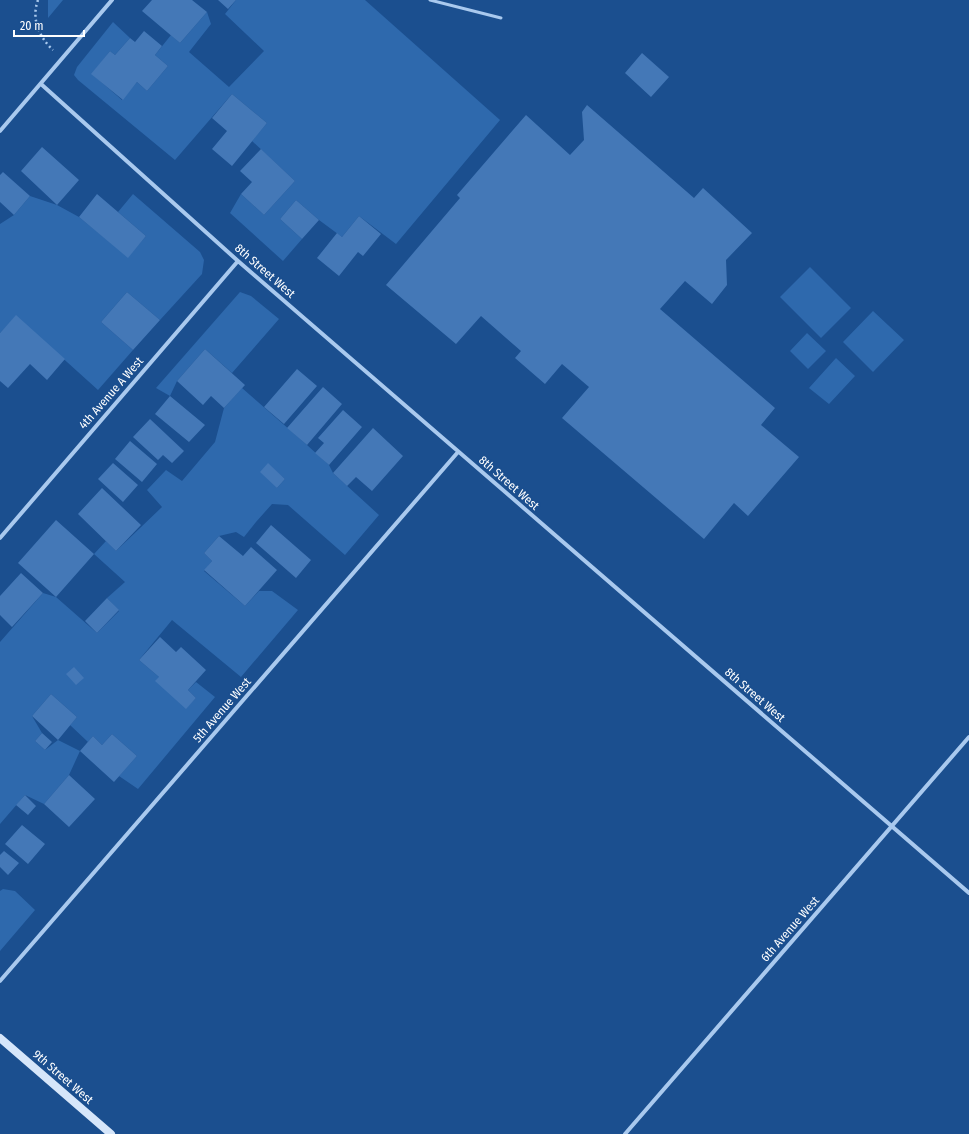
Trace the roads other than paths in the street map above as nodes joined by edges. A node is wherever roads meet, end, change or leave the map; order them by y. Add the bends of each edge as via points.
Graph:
1 (112, 0) edge
2 (430, 0) edge
3 (501, 18) dead end
4 (41, 84) junction
5 (0, 130) edge
6 (238, 261) junction
7 (458, 452) junction
8 (0, 538) edge
9 (969, 737) edge
10 (892, 827) junction
11 (969, 893) edge
12 (0, 982) edge
13 (0, 1038) edge
14 (110, 1134) edge
15 (625, 1134) edge

1 - 4 street
2 - 3 lane
4 - 5 street
4 - 6 street, 8th Street West
6 - 7 street, 8th Street West
6 - 8 street, 4th Avenue A West
7 - 10 street, 8th Street West
7 - 12 street, 5th Avenue West
9 - 10 street, 6th Avenue West
10 - 11 street, 8th Street West
10 - 15 street, 6th Avenue West
13 - 14 street, 9th Street West

